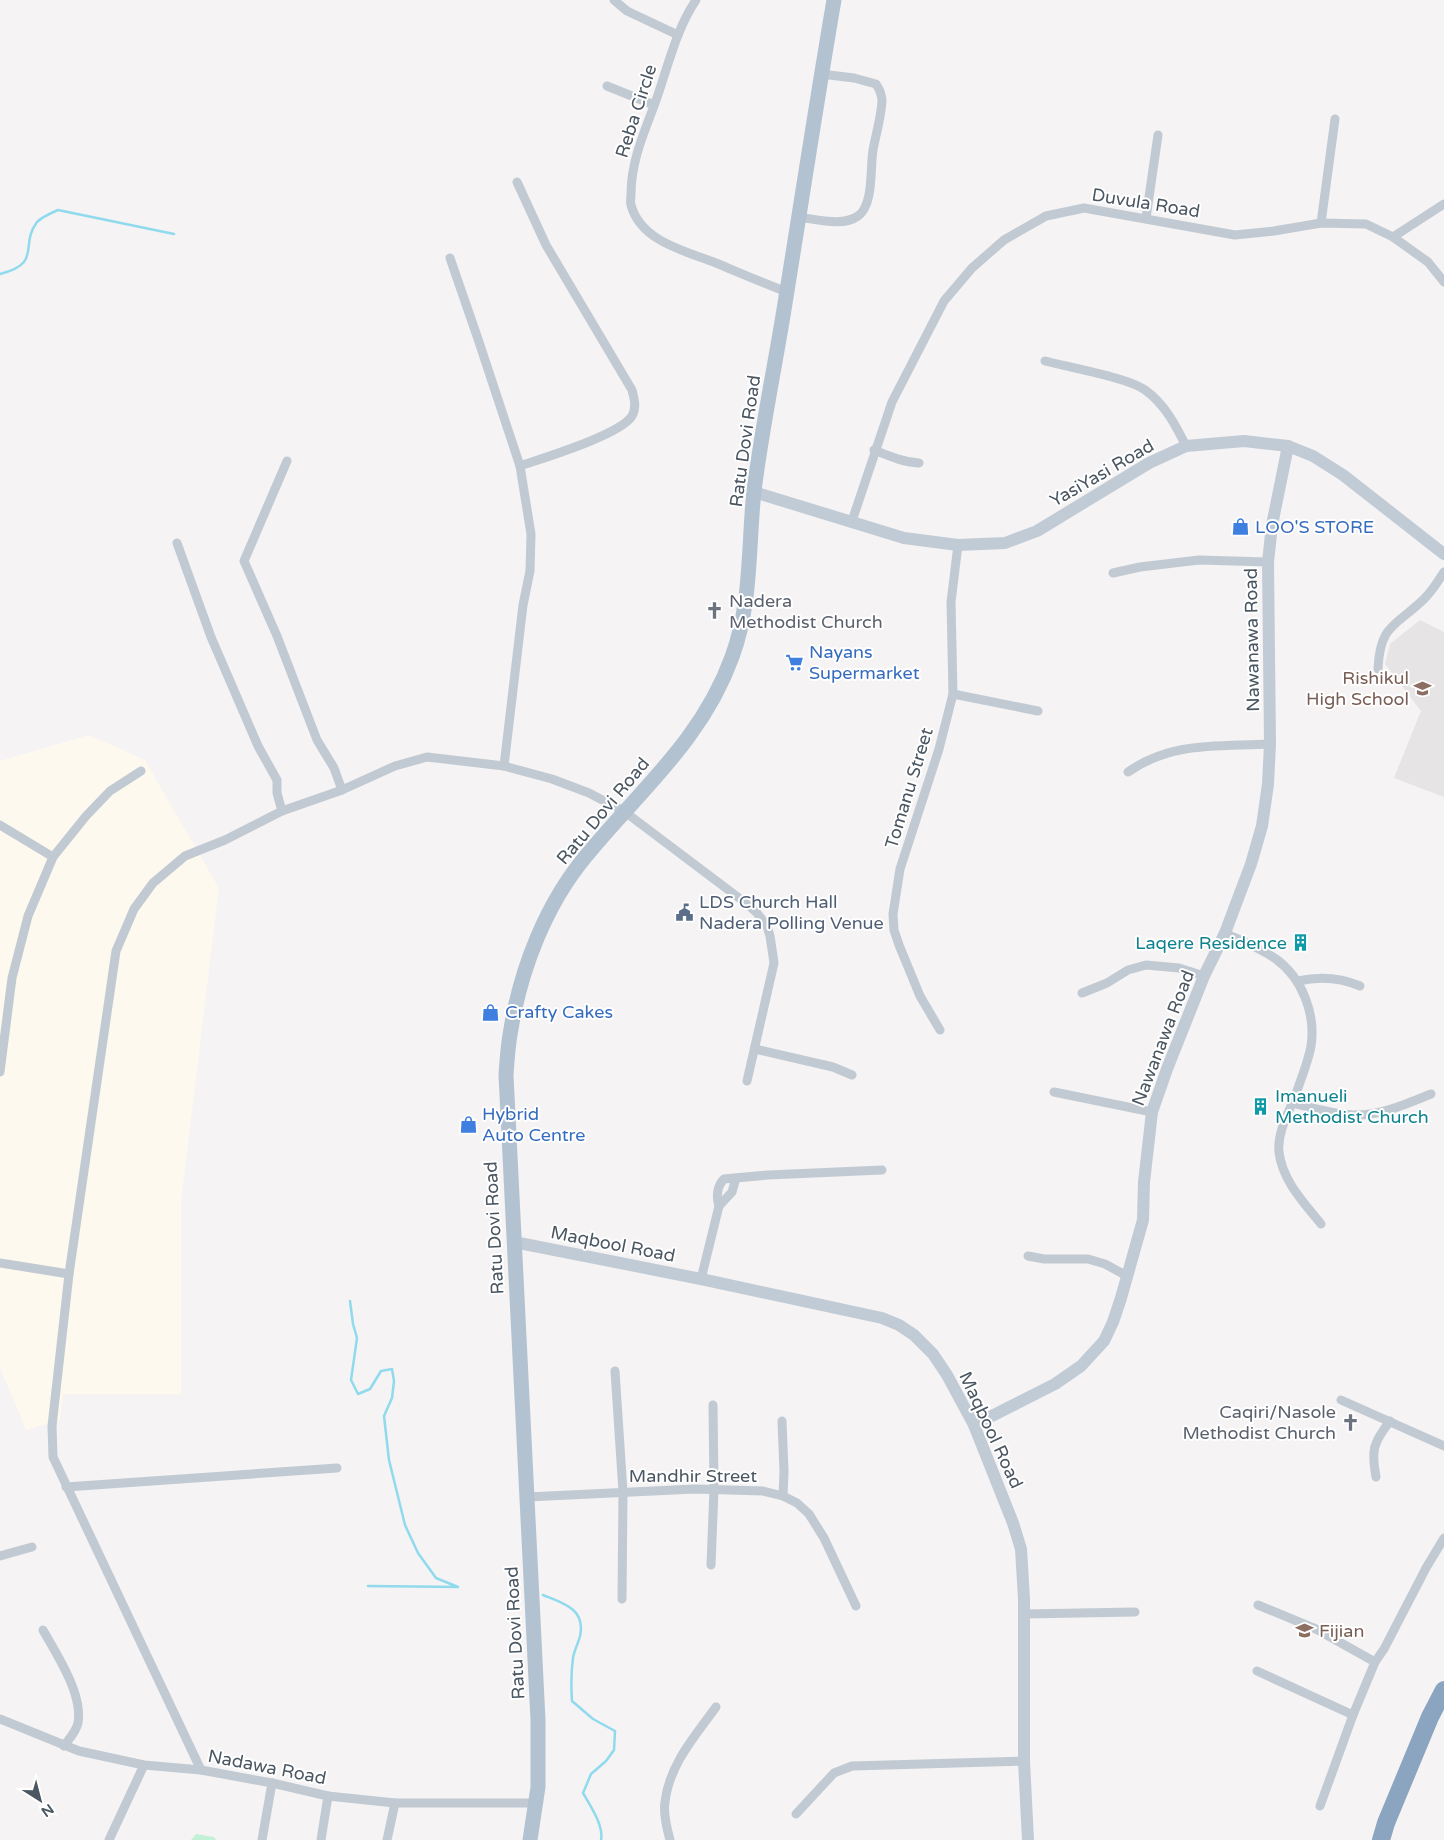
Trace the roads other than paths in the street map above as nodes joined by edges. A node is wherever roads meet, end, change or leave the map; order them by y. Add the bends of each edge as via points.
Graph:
1 (614, 0) edge
2 (696, 0) edge
3 (834, 0) edge
4 (678, 35) junction
5 (821, 74) junction
6 (607, 86) dead end
7 (654, 105) junction
8 (1335, 119) dead end
9 (1158, 134) dead end
10 (517, 182) dead end
11 (1444, 204) edge
12 (798, 217) junction
13 (1146, 218) junction
14 (1321, 223) junction
15 (1392, 237) junction
16 (450, 258) dead end
17 (1444, 282) edge
18 (787, 292) junction
19 (1044, 361) dead end
20 (1186, 446) junction
21 (1288, 446) junction
22 (874, 450) junction
23 (287, 461) dead end
24 (919, 463) dead end
25 (520, 466) junction
26 (754, 492) junction
27 (852, 521) junction
28 (177, 543) dead end
29 (958, 545) junction
30 (1444, 554) edge
31 (1268, 562) junction
32 (1444, 572) edge
33 (1113, 573) dead end
34 (1378, 669) dead end
35 (953, 694) junction
36 (1038, 711) dead end
37 (1270, 744) junction
38 (504, 766) junction
39 (142, 771) dead end
40 (1128, 772) dead end
41 (342, 790) junction
42 (282, 811) junction
43 (626, 812) junction
44 (0, 824) edge
45 (53, 858) junction
46 (1225, 933) junction
47 (1204, 976) junction
48 (1298, 981) junction
49 (1360, 986) dead end
50 (1082, 993) dead end
51 (940, 1030) dead end
52 (755, 1049) junction
53 (0, 1072) edge
54 (852, 1075) dead end
55 (747, 1082) dead end
56 (1054, 1092) dead end
57 (1431, 1094) dead end
58 (1292, 1103) junction
59 (1152, 1112) junction
60 (882, 1170) dead end
61 (736, 1178) junction
62 (719, 1206) junction
63 (1321, 1224) dead end
64 (514, 1242) junction
65 (1028, 1256) dead end
66 (0, 1263) edge
67 (69, 1274) junction
68 (1127, 1276) junction
69 (701, 1279) junction
70 (615, 1371) dead end
71 (1342, 1400) dead end
72 (713, 1405) dead end
73 (782, 1421) dead end
74 (1390, 1421) junction
75 (974, 1425) junction
76 (1444, 1446) edge
77 (336, 1468) dead end
78 (1376, 1477) dead end
79 (66, 1488) junction
80 (714, 1489) junction
81 (622, 1492) junction
82 (783, 1496) junction
83 (527, 1497) junction
84 (1444, 1538) edge
85 (32, 1547) dead end
86 (0, 1556) edge
87 (711, 1565) dead end
88 (622, 1599) dead end
89 (1258, 1605) dead end
90 (856, 1606) dead end
91 (1135, 1612) dead end
92 (1024, 1614) junction
93 (43, 1630) dead end
94 (1376, 1662) junction
95 (1257, 1671) dead end
96 (1444, 1690) edge
97 (716, 1707) dead end
98 (1444, 1710) edge
99 (1353, 1715) junction
100 (0, 1720) edge
101 (64, 1746) junction
102 (1024, 1761) junction
103 (144, 1766) junction
104 (201, 1770) junction
105 (272, 1783) junction
106 (328, 1796) junction
107 (395, 1803) junction
108 (535, 1803) junction
109 (1320, 1806) dead end
110 (796, 1814) dead end
111 (109, 1840) edge
112 (262, 1840) edge
113 (321, 1840) edge
114 (387, 1840) edge
115 (530, 1840) edge
116 (670, 1840) edge
117 (1028, 1840) edge
118 (1381, 1840) edge
119 (1392, 1840) edge

1 - 4 street via 627,11
2 - 4 street, Reba Circle
3 - 5 main road, Ratu Dovi Road
4 - 7 street, Reba Circle
5 - 12 main road, Ratu Dovi Road
5 - 12 street via 866,80 876,84 882,93 870,182 865,208 851,220
6 - 7 street
7 - 18 street, Reba Circle via 636,152 631,186 631,205 640,223 652,235 678,250
8 - 14 street
9 - 13 street
10 - 25 street via 546,245 632,390 635,405 632,416 612,431
11 - 15 street
12 - 18 main road, Ratu Dovi Road
13 - 14 street, Duvula Road via 1236,235
13 - 22 street, Duvula Road via 1084,208 1046,216 1004,240 972,268 944,301 892,402
14 - 15 street, Duvula Road via 1366,224
15 - 17 street, Duvula Road via 1428,262
16 - 25 street
18 - 26 main road, Ratu Dovi Road
19 - 20 street via 1144,389 1175,424
20 - 21 street, YasiYasi Road via 1244,441
20 - 29 street, YasiYasi Road via 1149,463 1037,532 1005,543
21 - 30 street, YasiYasi Road via 1313,456 1343,475
21 - 31 street, Nawanawa Road
22 - 24 street
22 - 27 street, Duvula Road
23 - 41 street via 244,561 317,740 334,768
25 - 38 street via 531,534 530,571
26 - 27 street, YasiYasi Road
26 - 43 main road, Ratu Dovi Road via 748,591 732,657 709,708 678,753
27 - 29 street, YasiYasi Road via 904,538
28 - 42 street via 212,637 258,746 276,780
29 - 35 street, Tomanu Street via 951,602
31 - 33 street via 1199,560
31 - 37 street, Nawanawa Road
32 - 34 street via 1425,598 1385,635 1380,646
35 - 36 street
35 - 51 street, Tomanu Street via 939,749 900,869 893,914 899,946 920,996
37 - 40 street via 1178,750 1142,762
37 - 46 street, Nawanawa Road via 1262,826
38 - 41 street via 426,757 395,766
38 - 43 street via 589,792
39 - 45 street via 110,791
41 - 42 street
42 - 67 street via 185,856 153,883 134,909 116,951
43 - 52 street via 747,904 766,926 774,963
43 - 64 main road, Ratu Dovi Road via 584,858 557,898 532,949 520,986 510,1029 506,1075
44 - 45 street
45 - 53 street via 28,916 12,978
46 - 47 street, Nawanawa Road
46 - 48 street via 1276,959
47 - 50 street via 1179,968 1146,965 1128,970
47 - 59 street, Nawanawa Road
48 - 49 street via 1333,978
48 - 58 street via 1306,998 1312,1031 1311,1046
52 - 54 street via 833,1067
52 - 55 street
56 - 59 street
57 - 58 street via 1379,1112 1354,1115
58 - 63 street via 1279,1139 1282,1166
59 - 68 street, Nawanawa Road via 1143,1220
60 - 61 street
61 - 62 street via 732,1192
61 - 62 street via 722,1181 717,1197
62 - 69 street
64 - 69 street, Maqbool Road
64 - 83 main road, Ratu Dovi Road
65 - 68 street via 1088,1259
66 - 67 street
67 - 79 street via 52,1426 53,1457
68 - 75 street, Nawanawa Road via 1104,1341 1081,1366 1055,1384
69 - 75 street, Maqbool Road via 882,1318 900,1325 933,1354
70 - 81 street
71 - 74 street
72 - 80 street
73 - 82 street
74 - 76 street
74 - 78 street via 1373,1451
75 - 92 street, Maqbool Road via 1021,1548
77 - 79 street
79 - 104 street
80 - 81 street, Mandhir Street
80 - 82 street, Mandhir Street via 763,1491
80 - 87 street
81 - 83 street, Mandhir Street
81 - 88 street
82 - 90 street, Mandhir Street via 809,1514
83 - 108 main road, Ratu Dovi Road via 538,1720
84 - 94 street
85 - 86 street
89 - 94 street via 1316,1629
91 - 92 street
92 - 102 street, Maqbool Road
93 - 101 street via 64,1669 78,1705 74,1733
94 - 99 street
95 - 99 street
96 - 118 highway
97 - 116 street via 684,1751 672,1774 665,1802
98 - 119 highway
99 - 109 street
100 - 101 street, Nadawa Road
101 - 103 street, Nadawa Road
102 - 110 street via 852,1766 834,1773
102 - 117 street, Maqbool Road
103 - 104 street, Nadawa Road
103 - 111 street
104 - 105 street, Nadawa Road
105 - 106 street, Nadawa Road
105 - 112 street
106 - 107 street, Nadawa Road
106 - 113 street
107 - 108 street, Nadawa Road
107 - 114 street
108 - 115 main road, Ratu Dovi Road

